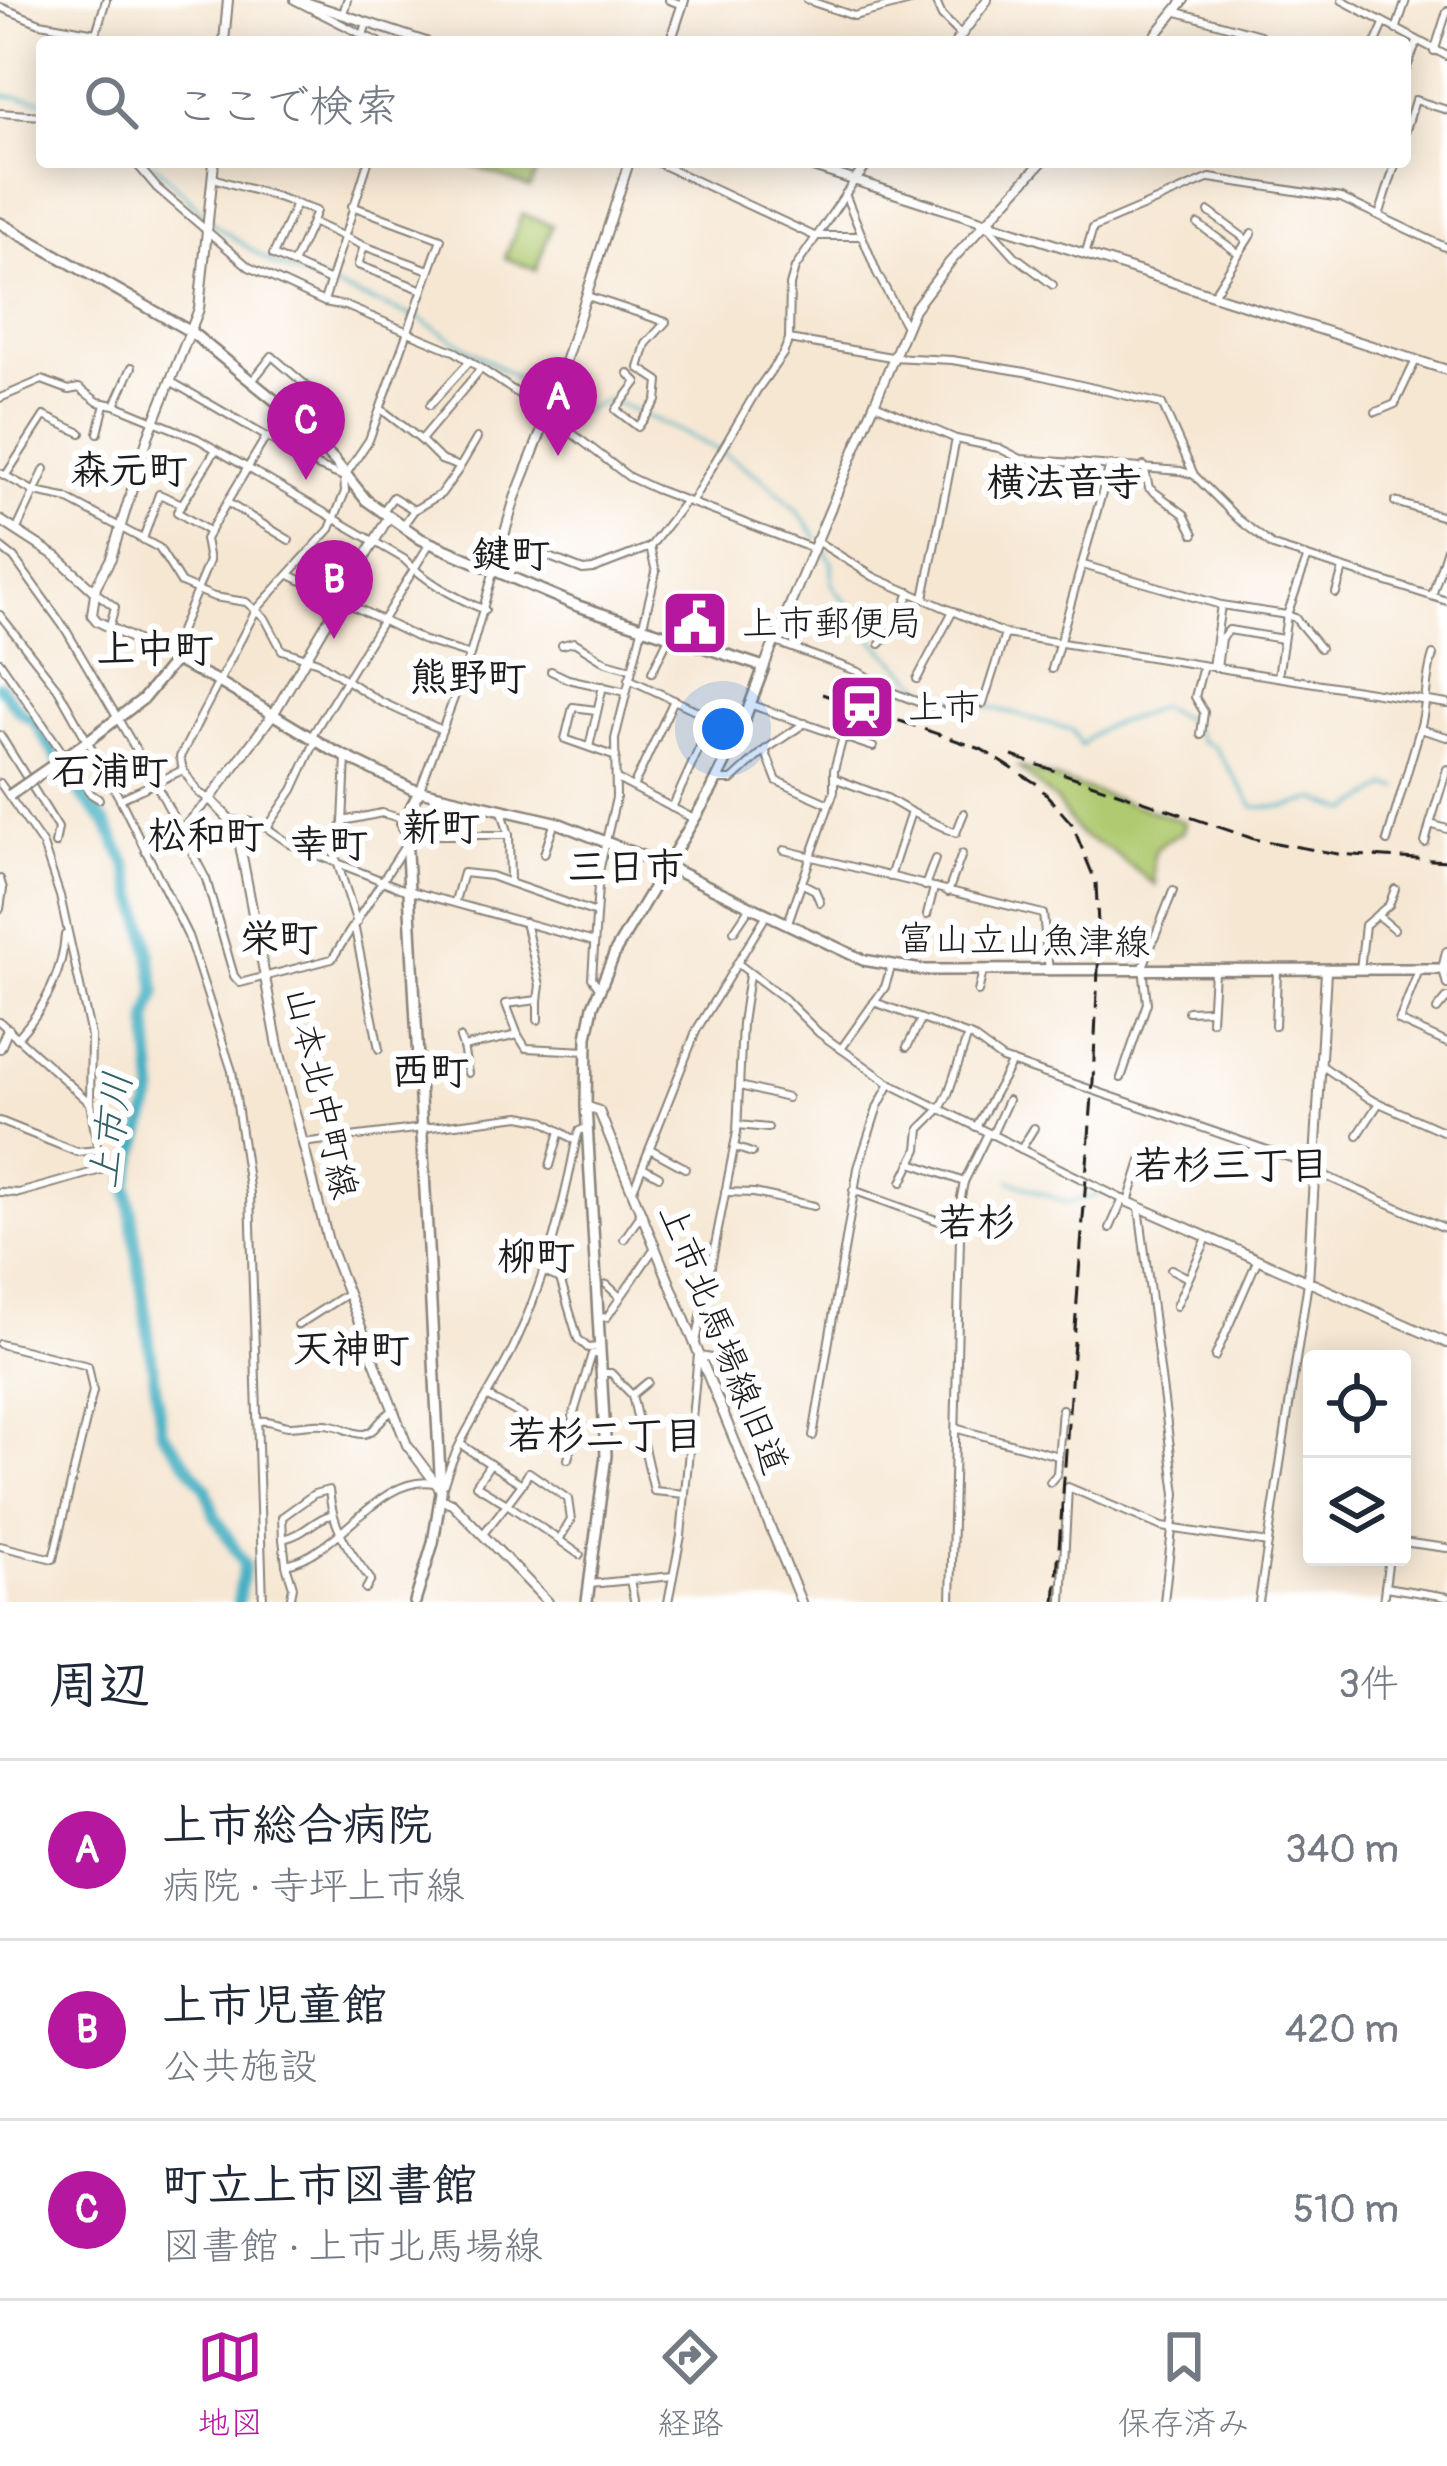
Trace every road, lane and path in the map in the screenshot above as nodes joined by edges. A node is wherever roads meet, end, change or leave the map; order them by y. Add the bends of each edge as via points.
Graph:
1 (106, 0) edge
2 (228, 0) edge
3 (297, 0) edge
4 (347, 0) edge
5 (669, 0) edge
6 (807, 0) edge
7 (914, 0) edge
8 (935, 0) edge
9 (987, 0) edge
10 (1184, 0) edge
11 (1406, 0) edge
12 (683, 2) edge
13 (1348, 2) edge
14 (0, 7) edge
15 (1174, 11) junction
16 (1447, 11) edge
17 (343, 14) junction
18 (367, 22) junction
19 (1384, 24) junction
20 (1396, 30) junction
21 (363, 35) joint
22 (1260, 35) dead end
23 (225, 36) edge
24 (404, 36) edge
25 (672, 36) edge
26 (956, 36) edge
27 (960, 36) edge
28 (1155, 36) edge
29 (1379, 36) edge
30 (1406, 36) edge
31 (1411, 39) edge
32 (1417, 42) junction
33 (1434, 52) junction
34 (1447, 56) edge
35 (1411, 57) edge
36 (1447, 110) edge
37 (0, 113) edge
38 (1411, 113) edge
39 (36, 116) edge
40 (140, 168) edge
41 (213, 168) edge
42 (366, 168) edge
43 (627, 168) edge
44 (669, 168) edge
45 (816, 168) edge
46 (864, 168) edge
47 (1036, 168) edge
48 (1394, 168) edge
49 (212, 177) junction
50 (855, 180) junction
51 (845, 194) junction
52 (296, 204) junction
53 (352, 206) junction
54 (1208, 212) dead end
55 (1379, 216) junction
56 (312, 221) junction
57 (985, 223) junction
58 (1, 224) edge
59 (1198, 224) dead end
60 (209, 232) junction
61 (814, 236) junction
62 (862, 236) junction
63 (344, 237) junction
64 (364, 246) junction
65 (1447, 248) edge
66 (1238, 253) junction
67 (1085, 255) junction
68 (293, 264) junction
69 (430, 270) junction
70 (330, 281) junction
71 (1053, 285) dead end
72 (422, 290) junction
73 (1213, 295) junction
74 (587, 296) junction
75 (323, 302) junction
76 (905, 325) junction
77 (191, 332) junction
78 (407, 332) junction
79 (789, 338) junction
80 (892, 357) junction
81 (1416, 360) junction
82 (469, 362) junction
83 (132, 367) dead end
84 (480, 370) junction
85 (1447, 370) edge
86 (628, 373) dead end
87 (254, 380) junction
88 (170, 381) junction
89 (316, 394) dead end
90 (0, 398) edge
91 (872, 403) junction
92 (105, 404) junction
93 (115, 405) junction
94 (430, 405) dead end
95 (381, 409) junction
96 (549, 412) junction
97 (1376, 412) dead end
98 (154, 421) junction
99 (82, 433) dead end
100 (98, 433) dead end
101 (266, 437) junction
102 (477, 438) dead end
103 (421, 440) junction
104 (956, 440) junction
105 (215, 450) junction
106 (1110, 465) junction
107 (1144, 466) junction
108 (460, 467) junction
109 (45, 469) dead end
110 (248, 470) junction
111 (3, 474) edge
112 (1194, 475) junction
113 (344, 477) junction
114 (35, 492) junction
115 (1395, 502) dead end
116 (228, 503) junction
117 (688, 503) junction
118 (182, 504) junction
119 (414, 510) junction
120 (385, 515) junction
121 (333, 518) junction
122 (1447, 518) edge
123 (0, 520) edge
124 (402, 527) junction
125 (120, 528) junction
126 (17, 530) junction
127 (210, 532) junction
128 (1194, 534) dead end
129 (503, 539) junction
130 (143, 540) junction
131 (289, 540) dead end
132 (372, 543) junction
133 (430, 543) junction
134 (813, 544) junction
135 (0, 547) edge
136 (650, 547) junction
137 (1447, 548) edge
138 (1307, 560) junction
139 (1083, 565) junction
140 (1342, 569) junction
141 (494, 570) junction
142 (415, 572) junction
143 (290, 575) junction
144 (197, 590) junction
145 (95, 592) junction
146 (910, 592) junction
147 (1336, 593) dead end
148 (1432, 596) junction
149 (924, 598) junction
150 (342, 601) junction
151 (1447, 601) edge
152 (1221, 604) junction
153 (256, 610) junction
154 (485, 610) junction
155 (953, 611) junction
156 (0, 615) edge
157 (1287, 615) junction
158 (384, 621) junction
159 (641, 626) junction
160 (109, 628) junction
161 (1005, 634) junction
162 (669, 637) junction
163 (1282, 639) junction
164 (773, 641) junction
165 (880, 644) dead end
166 (1061, 644) junction
167 (562, 645) dead end
168 (1320, 648) dead end
169 (1433, 655) dead end
170 (470, 656) junction
171 (172, 659) junction
172 (316, 661) junction
173 (0, 662) edge
174 (764, 667) junction
175 (1211, 667) junction
176 (1052, 668) dead end
177 (551, 671) dead end
178 (652, 672) dead end
179 (630, 674) junction
180 (1278, 677) junction
181 (917, 679) dead end
182 (346, 680) junction
183 (219, 682) junction
184 (603, 686) junction
185 (626, 692) junction
186 (674, 700) junction
187 (1430, 701) junction
188 (749, 704) junction
189 (983, 704) dead end
190 (1447, 704) edge
191 (596, 710) junction
192 (274, 713) junction
193 (952, 715) dead end
194 (121, 718) junction
195 (713, 718) junction
196 (805, 723) junction
197 (1420, 729) junction
198 (442, 730) junction
199 (740, 731) junction
200 (0, 735) edge
201 (1201, 735) dead end
202 (843, 737) junction
203 (1447, 737) edge
204 (313, 739) junction
205 (86, 741) junction
206 (589, 747) junction
207 (873, 747) dead end
208 (764, 750) junction
209 (616, 757) junction
210 (346, 758) junction
211 (1447, 769) edge
212 (183, 770) junction
213 (616, 778) junction
214 (834, 778) junction
215 (716, 780) junction
216 (155, 782) junction
217 (0, 783) edge
218 (633, 788) junction
219 (419, 792) junction
220 (6, 798) edge
221 (99, 799) dead end
222 (120, 799) junction
223 (210, 799) junction
224 (829, 804) junction
225 (502, 808) junction
226 (672, 808) junction
227 (911, 812) junction
228 (964, 813) dead end
229 (403, 819) junction
230 (694, 819) junction
231 (230, 820) junction
232 (343, 821) junction
233 (555, 822) junction
234 (1430, 824) junction
235 (267, 828) junction
236 (1447, 829) edge
237 (180, 830) junction
238 (509, 835) junction
239 (606, 841) junction
240 (1387, 841) dead end
241 (1425, 843) dead end
242 (55, 844) dead end
243 (406, 844) junction
244 (784, 850) dead end
245 (146, 851) junction
246 (544, 854) dead end
247 (962, 854) dead end
248 (809, 858) junction
249 (935, 859) dead end
250 (336, 861) junction
251 (664, 865) junction
252 (890, 877) junction
253 (0, 879) edge
254 (383, 881) junction
255 (800, 883) junction
256 (510, 884) junction
257 (929, 887) junction
258 (407, 889) junction
259 (1395, 889) dead end
260 (1174, 891) dead end
261 (948, 892) junction
262 (455, 901) junction
263 (820, 902) dead end
264 (749, 907) junction
265 (0, 909) edge
266 (596, 913) junction
267 (927, 915) dead end
268 (1377, 915) junction
269 (766, 916) junction
270 (526, 922) junction
271 (355, 925) junction
272 (788, 925) junction
273 (65, 926) junction
274 (1394, 929) dead end
275 (734, 931) dead end
276 (594, 942) junction
277 (1447, 952) edge
278 (737, 963) junction
279 (891, 967) junction
280 (1445, 969) edge
281 (983, 970) junction
282 (1360, 970) junction
283 (1419, 970) junction
284 (1049, 971) junction
285 (1142, 971) junction
286 (1214, 971) junction
287 (1276, 971) junction
288 (1326, 971) junction
289 (749, 975) junction
290 (266, 978) junction
291 (1447, 985) edge
292 (598, 986) junction
293 (978, 992) dead end
294 (1447, 998) edge
295 (538, 1000) junction
296 (874, 1003) junction
297 (1210, 1010) junction
298 (1437, 1010) dead end
299 (1188, 1011) dead end
300 (538, 1020) dead end
301 (921, 1020) junction
302 (1211, 1021) dead end
303 (4, 1025) edge
304 (1275, 1026) dead end
305 (518, 1035) junction
306 (968, 1035) junction
307 (17, 1038) junction
308 (1447, 1043) edge
309 (908, 1047) dead end
310 (0, 1048) edge
311 (379, 1049) dead end
312 (842, 1049) junction
313 (586, 1052) junction
314 (1012, 1062) junction
315 (1321, 1066) junction
316 (468, 1073) dead end
317 (1120, 1078) dead end
318 (890, 1084) junction
319 (740, 1086) junction
320 (788, 1098) dead end
321 (1008, 1100) dead end
322 (90, 1103) junction
323 (1379, 1103) junction
324 (586, 1106) junction
325 (940, 1109) junction
326 (0, 1121) edge
327 (738, 1124) junction
328 (588, 1127) junction
329 (976, 1127) junction
330 (422, 1128) junction
331 (768, 1128) dead end
332 (1034, 1128) dead end
333 (560, 1131) junction
334 (1447, 1133) edge
335 (990, 1134) junction
336 (1358, 1135) dead end
337 (576, 1141) junction
338 (302, 1143) junction
339 (734, 1147) junction
340 (650, 1149) junction
341 (1021, 1149) junction
342 (98, 1150) junction
343 (752, 1153) dead end
344 (1143, 1155) dead end
345 (912, 1163) junction
346 (550, 1166) dead end
347 (1314, 1166) junction
348 (644, 1167) junction
349 (685, 1168) dead end
350 (659, 1176) dead end
351 (902, 1182) dead end
352 (964, 1183) junction
353 (633, 1190) junction
354 (853, 1190) junction
355 (0, 1192) edge
356 (725, 1192) junction
357 (1125, 1201) junction
358 (814, 1207) dead end
359 (1139, 1207) junction
360 (642, 1213) junction
361 (1110, 1228) dead end
362 (1447, 1228) edge
363 (962, 1229) junction
364 (1207, 1238) junction
365 (624, 1239) dead end
366 (656, 1246) junction
367 (1258, 1261) junction
368 (1171, 1269) dead end
369 (544, 1272) junction
370 (1188, 1278) junction
371 (1308, 1282) junction
372 (607, 1285) dead end
373 (348, 1293) junction
374 (620, 1297) junction
375 (1175, 1306) dead end
376 (721, 1313) dead end
377 (702, 1317) junction
378 (599, 1318) junction
379 (298, 1325) dead end
380 (1447, 1343) edge
381 (0, 1344) edge
382 (601, 1350) junction
383 (698, 1350) junction
384 (737, 1350) dead end
385 (1215, 1357) dead end
386 (602, 1373) junction
387 (648, 1382) dead end
388 (632, 1396) junction
389 (488, 1397) junction
390 (1062, 1408) dead end
391 (393, 1411) junction
392 (523, 1416) dead end
393 (258, 1421) junction
394 (958, 1429) junction
395 (813, 1436) dead end
396 (462, 1445) junction
397 (1058, 1456) junction
398 (568, 1460) dead end
399 (490, 1464) junction
400 (1050, 1482) dead end
401 (522, 1484) junction
402 (686, 1494) junction
403 (441, 1495) junction
404 (507, 1504) junction
405 (332, 1515) junction
406 (1173, 1529) junction
407 (483, 1534) junction
408 (340, 1535) junction
409 (283, 1539) junction
410 (559, 1540) junction
411 (1268, 1543) junction
412 (1411, 1543) edge
413 (0, 1546) edge
414 (1447, 1548) edge
415 (580, 1555) dead end
416 (286, 1564) junction
417 (1388, 1566) edge
418 (674, 1576) junction
419 (630, 1580) junction
420 (590, 1584) junction
421 (1385, 1587) junction
422 (366, 1589) dead end
423 (1447, 1597) edge
424 (634, 1600) edge
425 (263, 1602) edge
426 (290, 1602) edge
427 (415, 1602) edge
428 (548, 1602) edge
429 (587, 1602) edge
430 (668, 1602) edge
431 (801, 1602) edge
432 (951, 1602) edge
433 (1062, 1602) edge
434 (1164, 1602) edge
435 (1259, 1602) edge
436 (1383, 1602) edge

1 - 14 street via 97,33
2 - 23 street
3 - 17 street
3 - 21 street
4 - 17 street
5 - 12 street
6 - 7 street via 854,16
8 - 26 street
9 - 27 street
10 - 15 street
11 - 20 street
12 - 25 street
13 - 19 street
15 - 22 street
15 - 28 street
16 - 33 street
17 - 18 street
18 - 21 street
18 - 24 street
19 - 20 street
19 - 29 street
20 - 30 street
31 - 32 street
32 - 33 street
32 - 35 street
33 - 34 street
36 - 38 street via 1415,100
37 - 39 street
40 - 60 street
41 - 49 street
42 - 53 street
43 - 74 street
44 - 61 street
45 - 50 street
46 - 50 street
47 - 57 street
48 - 55 street
49 - 52 street
49 - 60 street
50 - 51 street
50 - 57 street
51 - 61 street
51 - 62 street
52 - 56 street via 316,211
52 - 68 street via 273,255
53 - 63 street
53 - 69 street via 441,239
54 - 66 street via 1250,237
55 - 65 street
55 - 67 street via 1341,199 1210,178 1094,228
56 - 63 street
56 - 68 street
57 - 67 street
57 - 71 street
57 - 76 street
58 - 77 main road
59 - 66 street
60 - 75 street via 249,267
60 - 77 street
61 - 62 street
61 - 79 street via 790,285
62 - 76 street
63 - 64 street
63 - 70 street
64 - 69 street
64 - 72 street via 358,265
66 - 73 street
67 - 73 street
68 - 70 street
69 - 72 street
70 - 75 street
72 - 78 street
73 - 81 street
74 - 86 street via 666,322 646,344 639,368 659,381 657,401 638,427 616,410 637,382
74 - 96 street
75 - 78 street
76 - 80 street
77 - 87 main road
77 - 88 street
78 - 82 street
78 - 95 street
79 - 80 street
79 - 117 street
80 - 91 street
80 - 112 street via 1005,368 1162,404
81 - 85 street
81 - 97 street via 1395,404
82 - 84 street
82 - 94 street
83 - 93 street
84 - 96 street
84 - 103 street
87 - 89 street via 272,356
87 - 113 main road
88 - 98 street
88 - 101 street
90 - 92 street via 42,380
91 - 104 street
91 - 134 street
92 - 93 street
92 - 100 street
93 - 98 street
95 - 103 street
95 - 113 street
96 - 117 street via 629,476
96 - 129 street
98 - 105 street
98 - 125 street
99 - 111 street via 44,416
101 - 110 street
101 - 113 street
102 - 108 street
103 - 108 street
104 - 106 street via 1021,459
104 - 149 street
105 - 110 street
105 - 118 street
106 - 107 street
106 - 139 street
107 - 112 street
107 - 128 street via 1149,488 1184,514
108 - 119 street via 441,494
109 - 114 street
110 - 116 street
110 - 121 street
111 - 114 street
112 - 138 street via 1238,519
113 - 120 main road
113 - 121 street
114 - 125 street via 65,498
114 - 126 street
115 - 122 street
116 - 127 street
116 - 131 street
117 - 134 street
117 - 136 street
118 - 127 street via 177,512
118 - 130 street via 159,494
119 - 120 street via 393,497
119 - 124 street
120 - 124 main road
120 - 132 street
121 - 132 street
121 - 143 street
123 - 126 street
124 - 133 main road
125 - 130 street
125 - 145 street
126 - 145 street
127 - 144 street
129 - 136 street via 584,570
129 - 141 street
130 - 144 street
132 - 142 street
132 - 150 street
133 - 141 main road
133 - 142 street
134 - 146 street
134 - 164 street
135 - 194 street
136 - 159 street via 656,572
137 - 148 street
138 - 140 street
138 - 157 street
139 - 152 street
139 - 166 street
140 - 147 street
140 - 148 street
141 - 154 street
141 - 159 main road
142 - 154 street
142 - 158 street
143 - 150 street
143 - 153 street
144 - 153 street
144 - 171 street
145 - 160 street via 92,615
145 - 160 street via 116,607
146 - 149 street
146 - 165 street
148 - 151 street
149 - 155 street
150 - 158 street
150 - 172 street
152 - 157 street
152 - 175 street
153 - 172 street via 282,650
153 - 183 street
154 - 170 street
155 - 161 street
155 - 181 street
156 - 205 street via 58,689
157 - 163 street
157 - 168 street
158 - 170 street
158 - 182 street
159 - 162 main road
159 - 179 street
160 - 171 street
161 - 166 street
161 - 189 street
162 - 174 main road
162 - 178 street
163 - 175 street via 1229,630
163 - 180 street
164 - 174 street
164 - 193 street
166 - 175 street
166 - 176 street
167 - 179 street via 574,643
169 - 187 street via 1424,683
170 - 198 street
171 - 183 main road, 富山立山魚津線
171 - 194 main road
172 - 182 street
172 - 192 street
173 - 221 street
174 - 188 main road
175 - 180 street
175 - 201 street via 1195,698 1204,712
177 - 184 street
179 - 185 street
179 - 186 street
180 - 187 street
182 - 198 street
182 - 204 street
183 - 192 main road, 富山立山魚津線
183 - 212 street via 180,757
184 - 185 street
184 - 191 street
185 - 209 street
186 - 195 street
186 - 218 street
187 - 190 street
187 - 197 street
188 - 196 street
188 - 199 main road
191 - 206 street
191 - 206 street via 573,706 565,739
192 - 204 main road, 富山立山魚津線
192 - 223 street
194 - 205 main road
194 - 216 street
195 - 199 street
195 - 226 street
196 - 202 street
196 - 208 street
197 - 203 street
197 - 240 street
198 - 219 street
199 - 215 main road
200 - 242 street via 58,828
202 - 207 street
202 - 214 street
204 - 210 main road, 富山立山魚津線
204 - 235 street
205 - 220 main road, bridge
205 - 222 street
206 - 209 street
208 - 215 street via 732,780
208 - 224 street via 777,781
209 - 213 street
210 - 219 main road, 富山立山魚津線
210 - 232 street
211 - 234 street
212 - 216 street
212 - 223 street
213 - 218 street
213 - 239 street
214 - 224 street
214 - 227 street
215 - 230 main road
216 - 222 street
216 - 237 street
217 - 220 street
218 - 226 street
219 - 225 main road, 富山立山魚津線
219 - 229 main road
220 - 273 street via 43,845
222 - 245 street
223 - 231 street, 山本北中町線
223 - 237 street
224 - 248 street
225 - 233 main road, 富山立山魚津線
225 - 238 street
226 - 230 street
227 - 228 street via 956,833
227 - 252 street
229 - 232 street via 382,813
229 - 243 main road
230 - 251 main road
231 - 235 street
231 - 290 street, 山本北中町線
232 - 250 street via 331,843
233 - 239 main road, 富山立山魚津線
233 - 246 street
234 - 236 street
234 - 241 street
235 - 250 street
237 - 245 street
237 - 290 street via 206,879 233,976 240,983
238 - 243 street via 422,835
238 - 256 street
239 - 251 main road, 富山立山魚津線
239 - 266 street
243 - 254 street
243 - 258 main road
244 - 248 street
245 - 393 street via 188,935 232,1071 250,1194
247 - 261 street
248 - 252 street
248 - 255 street
249 - 257 street
250 - 254 street
250 - 271 street
251 - 264 main road, 富山立山魚津線
251 - 292 main road
252 - 257 street
253 - 265 street
254 - 258 street
254 - 271 street
255 - 263 street
255 - 272 street
256 - 262 street via 463,873
256 - 266 street
257 - 261 street
257 - 267 street
258 - 262 street
258 - 330 main road
259 - 268 street
260 - 285 street
261 - 284 street via 1043,914
262 - 270 street
264 - 269 main road, 富山立山魚津線
264 - 275 street
266 - 276 street
268 - 274 street
268 - 282 street via 1365,926
269 - 272 main road, 富山立山魚津線
269 - 278 street
270 - 276 street
270 - 295 street
271 - 290 street via 332,959
271 - 311 street
272 - 279 main road, 富山立山魚津線
273 - 307 street via 52,988
273 - 322 street via 91,1036
276 - 292 street
277 - 280 street
278 - 289 street
278 - 340 street via 697,1029
279 - 281 main road, 富山立山魚津線
279 - 296 street
280 - 283 main road, 富山立山魚津線
280 - 291 street
281 - 284 main road, 富山立山魚津線
281 - 293 street
282 - 283 main road, 富山立山魚津線
282 - 288 main road, 富山立山魚津線
283 - 308 street via 1399,1021
284 - 285 main road, 富山立山魚津線
285 - 286 main road, 富山立山魚津線
285 - 317 street via 1147,1004
286 - 287 main road, 富山立山魚津線
286 - 297 street
287 - 288 main road, 富山立山魚津線
287 - 304 street
288 - 315 street
289 - 312 street
289 - 319 street
290 - 338 street, 山本北中町線
292 - 313 main road
294 - 298 street
295 - 300 street
295 - 305 street via 506,1004
296 - 301 street
296 - 312 street
297 - 299 street
297 - 302 street
301 - 306 street
301 - 309 street
303 - 307 street
303 - 310 street
305 - 313 street via 526,1048
305 - 316 street via 462,1042
306 - 314 street
306 - 325 street
307 - 322 street
312 - 318 street
313 - 324 main road
314 - 329 street
314 - 347 street
315 - 323 street
315 - 347 street
318 - 325 street
318 - 354 street
319 - 320 street
319 - 327 street
321 - 335 street
322 - 342 street
323 - 334 street
323 - 336 street
324 - 328 main road
324 - 353 street, 上市北馬場線旧道 via 599,1111
325 - 329 street
325 - 345 street via 920,1129
326 - 342 street via 77,1152
327 - 331 street
327 - 339 street
328 - 337 street
328 - 378 main road
329 - 335 street
330 - 333 street via 520,1116
330 - 338 street
330 - 403 main road
332 - 341 street
333 - 337 street
333 - 346 street
335 - 341 street
335 - 352 street
337 - 369 street
338 - 373 street, 山本北中町線
339 - 343 street
339 - 356 street
340 - 348 street
340 - 349 street
341 - 357 street
342 - 355 street via 100,1169
344 - 357 street
345 - 351 street
345 - 352 street
347 - 362 street
347 - 371 street
348 - 350 street
348 - 353 street
352 - 363 street
353 - 360 street, 上市北馬場線旧道
354 - 363 street
354 - 395 street
356 - 358 street
356 - 377 street
357 - 359 street
357 - 361 street
359 - 364 street
359 - 406 street via 1176,1494
360 - 365 street
360 - 366 street, 上市北馬場線旧道
363 - 394 street
364 - 367 street
364 - 370 street
366 - 374 street
366 - 383 street, 上市北馬場線旧道
367 - 371 street
367 - 385 street
368 - 370 street
369 - 382 street via 560,1280 578,1339
369 - 389 street
370 - 375 street
371 - 380 street
371 - 411 street
372 - 374 street
373 - 379 street
373 - 391 street, 山本北中町線
374 - 378 street
376 - 377 street via 718,1322
377 - 383 street
378 - 382 main road
381 - 413 street via 88,1366 93,1391 53,1559
382 - 386 main road
382 - 398 street via 579,1388
383 - 384 street via 723,1360 729,1346
383 - 402 street
383 - 431 street, 上市北馬場線旧道
386 - 388 street
386 - 420 main road via 606,1455
387 - 388 street
388 - 402 street via 653,1491
389 - 392 street
389 - 396 street
390 - 397 street
391 - 393 street via 361,1435 329,1424
391 - 403 street, 山本北中町線
393 - 425 street
394 - 397 street
394 - 432 street
396 - 399 street
396 - 403 street
397 - 400 street
399 - 401 street
399 - 404 street via 476,1485
401 - 404 street
401 - 410 street via 530,1472 568,1498 571,1520
402 - 418 street
403 - 407 street, 山本北中町線
403 - 408 street via 432,1481 394,1492
403 - 427 main road
404 - 407 street
404 - 410 street
405 - 408 street
405 - 409 street
405 - 409 street via 329,1490 314,1494 282,1517
406 - 411 street
406 - 433 street via 1068,1487
406 - 434 street
407 - 428 street, 山本北中町線
408 - 416 street via 309,1559
408 - 422 street via 371,1580
409 - 416 street
410 - 415 street
411 - 435 street
412 - 414 street
416 - 426 street
417 - 421 street
418 - 419 street
418 - 430 street
419 - 420 street
419 - 424 street
420 - 429 main road
421 - 423 street
421 - 436 street

